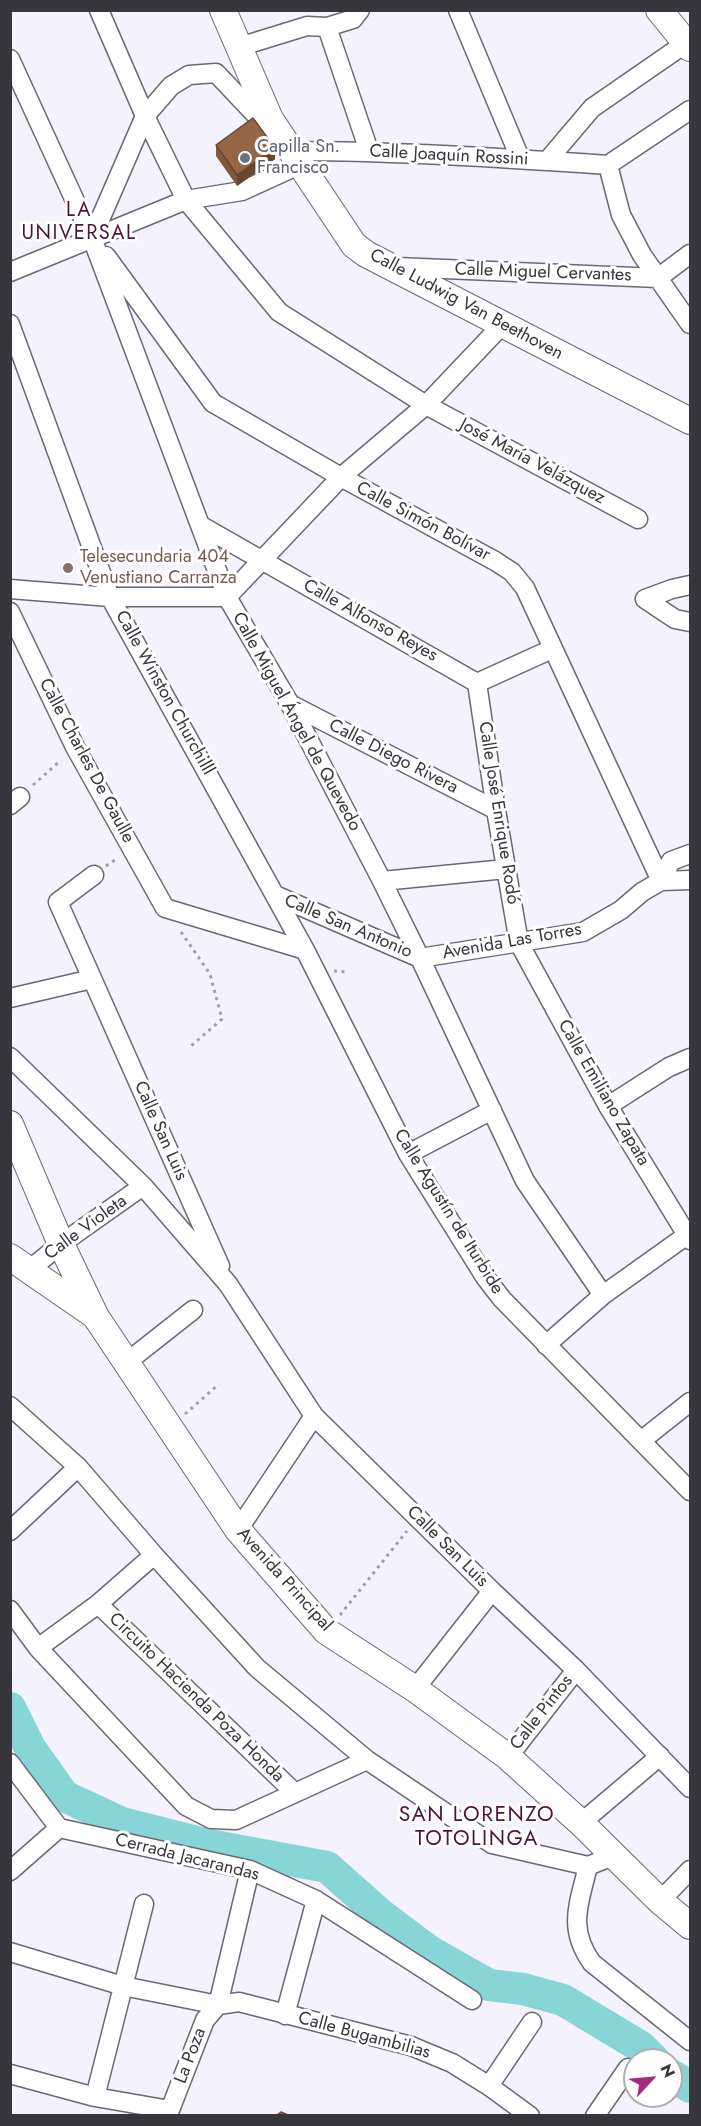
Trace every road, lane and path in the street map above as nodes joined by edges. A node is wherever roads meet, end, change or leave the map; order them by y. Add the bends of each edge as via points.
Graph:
1 (99, 10) edge
2 (223, 10) edge
3 (360, 10) edge
4 (458, 10) edge
5 (659, 10) edge
6 (327, 27) junction
7 (688, 45) edge
8 (238, 46) junction
9 (10, 59) edge
10 (690, 110) edge
11 (145, 116) junction
12 (369, 151) junction
13 (295, 158) junction
14 (520, 158) junction
15 (547, 161) junction
16 (608, 165) junction
17 (186, 200) junction
18 (92, 238) junction
19 (690, 254) edge
20 (393, 266) junction
21 (10, 272) edge
22 (658, 278) junction
23 (10, 324) edge
24 (690, 324) edge
25 (502, 325) junction
26 (426, 405) junction
27 (690, 421) edge
28 (340, 477) junction
29 (638, 519) dead end
30 (200, 525) junction
31 (262, 561) junction
32 (690, 585) edge
33 (10, 589) edge
34 (111, 597) junction
35 (227, 597) junction
36 (10, 612) edge
37 (690, 622) edge
38 (552, 649) junction
39 (477, 683) junction
40 (290, 704) junction
41 (75, 747) junction
42 (15, 801) edge
43 (496, 810) junction
44 (131, 848) junction
45 (690, 854) edge
46 (506, 868) junction
47 (94, 875) joint
48 (661, 880) junction
49 (690, 880) edge
50 (382, 881) junction
51 (275, 896) junction
52 (165, 908) junction
53 (519, 943) junction
54 (305, 951) junction
55 (420, 958) junction
56 (92, 979) junction
57 (10, 998) edge
58 (191, 1046) dead end
59 (10, 1057) edge
60 (690, 1058) edge
61 (608, 1106) junction
62 (492, 1110) junction
63 (10, 1125) edge
64 (408, 1154) junction
65 (143, 1186) junction
66 (689, 1236) edge
67 (61, 1244) junction
68 (20, 1263) edge
69 (228, 1284) junction
70 (603, 1295) junction
71 (193, 1310) dead end
72 (96, 1317) junction
73 (546, 1346) junction
74 (127, 1362) junction
75 (219, 1384) dead end
76 (690, 1402) edge
77 (10, 1406) edge
78 (314, 1416) junction
79 (171, 1428) junction
80 (642, 1440) junction
81 (78, 1467) junction
82 (690, 1491) edge
83 (418, 1518) junction
84 (238, 1530) junction
85 (10, 1531) edge
86 (154, 1555) junction
87 (492, 1591) junction
88 (98, 1604) junction
89 (10, 1610) edge
90 (326, 1631) junction
91 (38, 1648) junction
92 (576, 1670) junction
93 (415, 1689) junction
94 (660, 1756) junction
95 (508, 1757) junction
96 (367, 1760) junction
97 (10, 1763) edge
98 (690, 1788) edge
99 (295, 1793) junction
100 (581, 1823) junction
101 (59, 1828) junction
102 (612, 1854) junction
103 (588, 1866) junction
104 (250, 1870) junction
105 (690, 1870) edge
106 (10, 1871) edge
107 (316, 1900) junction
108 (660, 1901) junction
109 (144, 1904) dead end
110 (690, 1926) edge
111 (10, 1952) edge
112 (123, 1986) junction
113 (472, 2000) dead end
114 (218, 2006) junction
115 (285, 2015) junction
116 (531, 2022) dead end
117 (690, 2041) edge
118 (10, 2074) edge
119 (623, 2075) edge
120 (489, 2086) junction
121 (94, 2097) junction
122 (530, 2115) edge
123 (595, 2115) edge

1 - 11 street, José María Velázquez
2 - 8 street, Calle Ludwig Van Beethoven
3 - 6 street via 353,19
4 - 14 street
5 - 7 street
6 - 8 street via 307,27
6 - 12 street
7 - 15 street via 592,108
8 - 13 street, Calle Ludwig Van Beethoven via 270,119
9 - 18 street, Calle Miguel Ángel de Quevedo
10 - 16 street
11 - 13 street via 171,86 189,75 216,73
11 - 17 street, José María Velázquez
11 - 18 street
12 - 13 street, Calle Joaquín Rossini
12 - 14 street, Calle Joaquín Rossini
13 - 17 street via 242,191
13 - 20 street, Calle Ludwig Van Beethoven via 354,245
14 - 15 street, Calle Joaquín Rossini
15 - 16 street, Calle Joaquín Rossini
16 - 22 street, Calle Miguel Cervantes via 621,215
17 - 18 street
17 - 26 street, José María Velázquez via 279,312
18 - 21 street
18 - 28 street, Calle Simón Bolívar via 213,403
18 - 30 street, Calle Miguel Ángel de Quevedo
19 - 22 street, Calle Miguel Cervantes
20 - 22 street, Calle Miguel Cervantes
20 - 25 street, Calle Ludwig Van Beethoven
22 - 24 street, Calle Miguel Cervantes
23 - 34 street, Calle Winston Churchilll
25 - 26 street
25 - 27 street, Calle Ludwig Van Beethoven
26 - 28 street
26 - 29 street, José María Velázquez
28 - 31 street
28 - 38 street, Calle Simón Bolívar via 512,572 525,588
30 - 31 street, Calle Alfonso Reyes
30 - 35 street, Calle Miguel Ángel de Quevedo
31 - 35 street
31 - 39 street, Calle Alfonso Reyes
32 - 37 street via 645,599 675,619
33 - 34 street
34 - 35 street
34 - 51 street, Calle Winston Churchilll
35 - 40 street, Calle Miguel Ángel de Quevedo
36 - 41 street, Calle Charles De Gaulle
38 - 39 street
38 - 48 street, Calle Simón Bolívar
39 - 43 street, Calle José Enrique Rodó
40 - 43 street, Calle Diego Rivera
40 - 50 street, Calle Miguel Ángel de Quevedo
41 - 42 path
41 - 44 street, Calle Charles De Gaulle
43 - 46 street, Calle José Enrique Rodó
44 - 47 path
44 - 52 street, Calle Charles De Gaulle
45 - 48 street, Avenida Las Torres via 671,861
46 - 50 street
46 - 53 street, Calle José Enrique Rodó
47 - 56 street via 58,902
48 - 49 street
48 - 53 street, Avenida Las Torres via 584,932
50 - 55 street, Calle Miguel Ángel de Quevedo
51 - 54 street, Calle Winston Churchilll
51 - 55 street, Calle San Antonio
52 - 54 street
52 - 58 path via 210,974 222,1019
53 - 55 street, Avenida Las Torres
53 - 61 street, Calle Emiliano Zapata
54 - 64 street, Calle Agustín de Iturbide
55 - 62 street, Calle Miguel Ángel de Quevedo
56 - 57 street
56 - 69 street, Calle San Luis
59 - 65 street, Calle San Luis
60 - 61 street
61 - 66 street, Calle Emiliano Zapata
62 - 64 street
62 - 70 street, Calle Miguel Ángel de Quevedo via 525,1181
63 - 67 street, Avenida Principal
64 - 73 street, Calle Agustín de Iturbide via 485,1277
65 - 67 street, Calle Violeta
65 - 69 street, Calle San Luis
66 - 70 street
67 - 68 street, Calle Violeta
67 - 72 street, Avenida Principal
68 - 72 street
69 - 78 street, Calle San Luis
70 - 73 street
71 - 74 street
72 - 74 street, Avenida Principal
73 - 80 street, Calle Agustín de Iturbide
74 - 79 street, Avenida Principal
75 - 79 path
76 - 80 street
77 - 81 street
78 - 83 street, Calle San Luis
78 - 84 street
79 - 84 street, Avenida Principal
80 - 82 street, Calle Agustín de Iturbide
81 - 85 street
81 - 86 street
83 - 87 street, Calle San Luis
83 - 90 path
84 - 90 street, Avenida Principal
86 - 88 street
86 - 96 street via 257,1668
87 - 92 street, Calle San Luis
87 - 93 street
88 - 91 street
88 - 99 street, Circuito Hacienda Poza Honda
89 - 91 street
90 - 93 street, Avenida Principal
91 - 99 street via 186,1806 211,1819 236,1820
92 - 94 street, Calle San Luis
92 - 95 street, Calle Pintos
93 - 95 street, Avenida Principal
94 - 98 street, Calle San Luis
94 - 100 street
95 - 100 street, Avenida Principal
96 - 99 street
96 - 103 street via 492,1844
97 - 101 street
100 - 102 street, Avenida Principal
101 - 104 street, Cerrada Jacarandas
101 - 106 street
102 - 103 street
102 - 108 street, Avenida Principal
103 - 117 street via 577,1917 577,1935 583,1950 592,1963
104 - 107 street, Cerrada Jacarandas
104 - 114 street
105 - 108 street
107 - 113 street, Cerrada Jacarandas
107 - 115 street
108 - 110 street, Avenida Principal
109 - 112 street
111 - 112 street, Calle Bugambilias
112 - 114 street, Calle Bugambilias
112 - 121 street
114 - 115 street, Calle Bugambilias via 238,2002
114 - 121 street, La Poza via 206,2020 170,2110
115 - 120 street, Calle Bugambilias via 411,2046 452,2063
116 - 120 street
118 - 121 street
119 - 123 street
120 - 122 street, Calle Bugambilias

